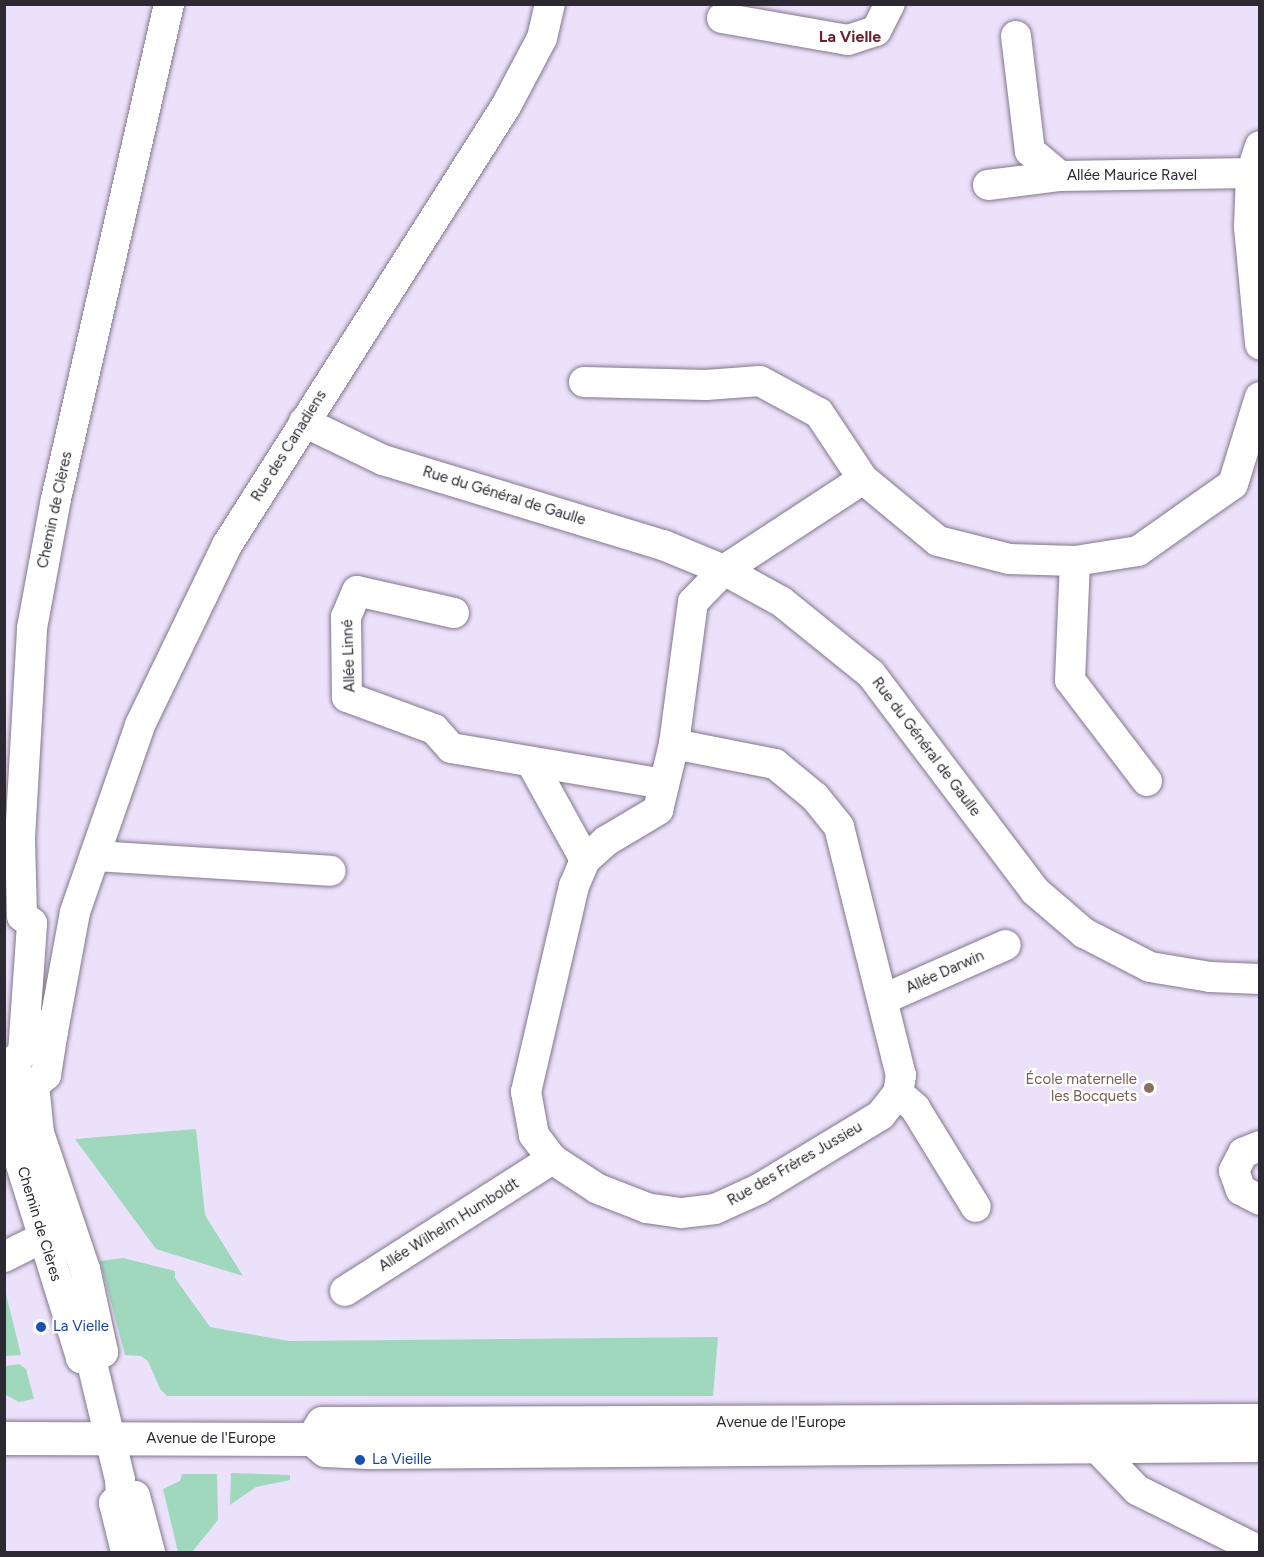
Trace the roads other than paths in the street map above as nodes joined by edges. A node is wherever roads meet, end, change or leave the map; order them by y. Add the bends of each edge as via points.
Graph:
1 (169, 4) edge
2 (550, 4) edge
3 (890, 4) edge
4 (723, 18) dead end
5 (1016, 36) dead end
6 (1255, 160) edge
7 (1060, 176) junction
8 (988, 185) dead end
9 (1257, 266) edge
10 (1260, 344) edge
11 (584, 382) dead end
12 (1260, 397) edge
13 (304, 422) junction
14 (864, 479) junction
15 (1075, 561) junction
16 (724, 570) junction
17 (454, 613) dead end
18 (674, 744) junction
19 (531, 762) junction
20 (1147, 781) dead end
21 (664, 784) junction
22 (95, 856) junction
23 (585, 860) junction
24 (331, 871) dead end
25 (75, 912) junction
26 (32, 923) junction
27 (1006, 945) dead end
28 (1260, 979) edge
29 (884, 999) junction
30 (40, 1026) junction
31 (22, 1075) junction
32 (898, 1093) junction
33 (1260, 1146) edge
34 (552, 1159) junction
35 (1260, 1200) edge
36 (976, 1207) dead end
37 (44, 1237) junction
38 (4, 1257) edge
39 (345, 1291) dead end
40 (91, 1359) junction
41 (1260, 1420) edge
42 (4, 1438) edge
43 (110, 1438) junction
44 (312, 1439) junction
45 (1260, 1445) edge
46 (1097, 1448) junction
47 (121, 1496) junction
48 (1260, 1551) edge
49 (126, 1552) edge
50 (150, 1552) edge

1 - 26 street, Chemin de Clères via 168,22 56,499 32,628 20,838 22,916
2 - 13 street, Rue des Canadiens via 542,38 506,106
3 - 4 street via 876,31 848,40
5 - 7 street, Allée Maurice Ravel via 1030,151
6 - 7 street, Allée Maurice Ravel
6 - 9 street via 1249,227
7 - 8 street
9 - 10 street
11 - 14 street via 706,385 760,381 819,413
12 - 15 street via 1233,484 1138,551
13 - 16 street, Rue du Général de Gaulle via 383,460 663,545
13 - 22 street, Rue des Canadiens via 227,545 150,704
14 - 15 street via 938,541 1009,559
14 - 16 street, Rue des Frères Jussieu
15 - 20 street via 1070,680
16 - 18 street, Rue des Frères Jussieu via 693,602
16 - 28 street, Rue du Général de Gaulle via 783,602 871,674 1029,883 1084,933 1150,967 1210,977
17 - 19 street, Allée Linné via 357,591 346,617 347,698 434,729 451,748
18 - 21 street, Rue des Frères Jussieu
18 - 29 street via 775,764 815,797 839,827
19 - 21 street
19 - 23 street
21 - 23 street, Rue des Frères Jussieu via 658,810 606,841
22 - 24 street
22 - 25 street, Rue des Canadiens
23 - 34 street, Rue des Frères Jussieu via 574,886 526,1092 534,1135
25 - 26 street
25 - 30 street, Rue des Canadiens
26 - 30 street, Chemin de Clères
27 - 29 street, Allée Darwin
29 - 32 street via 899,1056
30 - 31 street, Chemin de Clères via 46,1075
30 - 31 street, Chemin de Clères via 7,1033 8,1055
31 - 37 street, Chemin de Clères via 8,1090 10,1116
31 - 40 street, Chemin de Clères via 85,1269 103,1352
32 - 34 street, Rue des Frères Jussieu via 881,1115 759,1189 715,1209 647,1209 598,1189
32 - 36 street via 915,1108
33 - 35 street via 1244,1152 1234,1171 1241,1190
34 - 39 street, Allée Wilhelm Humboldt
37 - 38 street
37 - 40 street, Chemin de Clères via 81,1358
40 - 43 street, Chemin de Clères
41 - 44 main road, Avenue de l'Europe via 322,1423
42 - 43 main road, Avenue de l'Europe
43 - 44 main road, Avenue de l'Europe
43 - 47 street, Chemin de Clères
44 - 46 main road, Avenue de l'Europe via 325,1450 368,1452
45 - 46 main road, Avenue de l'Europe
46 - 48 street via 1137,1490
47 - 49 street, Chemin de Clères via 114,1503
47 - 50 street via 135,1496

